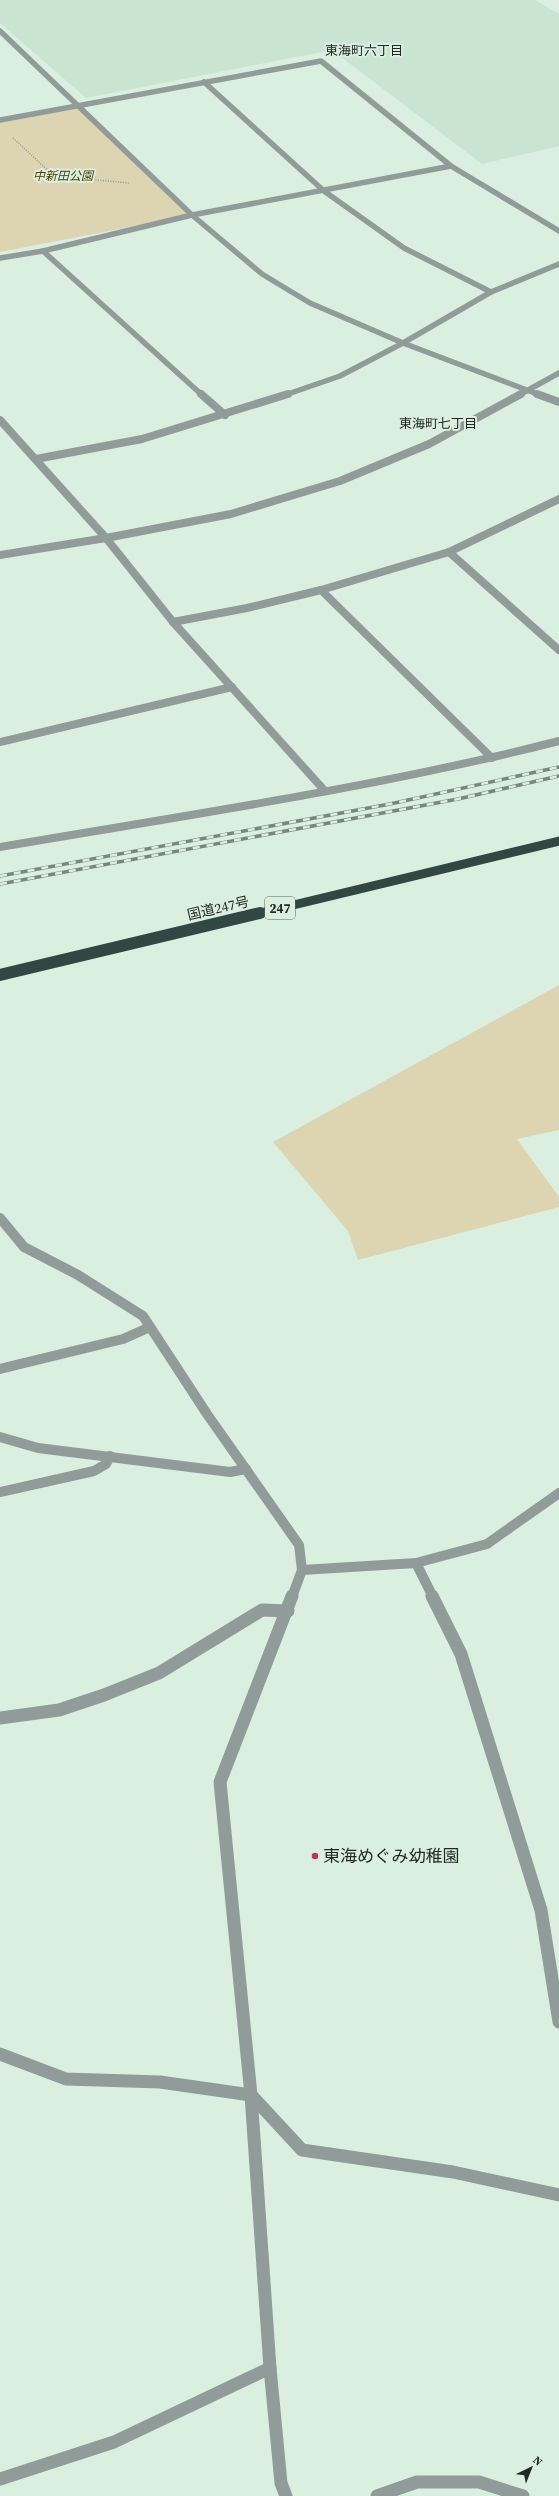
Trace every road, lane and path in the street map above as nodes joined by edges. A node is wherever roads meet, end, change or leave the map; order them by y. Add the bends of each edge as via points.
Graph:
1 (0, 31) edge
2 (204, 82) junction
3 (79, 105) junction
4 (0, 120) edge
5 (10, 136) dead end
6 (451, 166) junction
7 (133, 184) dead end
8 (324, 191) junction
9 (192, 215) junction
10 (559, 231) edge
11 (43, 251) junction
12 (0, 258) edge
13 (559, 264) edge
14 (491, 292) junction
15 (403, 343) junction
16 (559, 374) edge
17 (530, 391) junction
18 (559, 402) edge
19 (225, 415) junction
20 (0, 420) edge
21 (36, 459) junction
22 (558, 501) edge
23 (106, 538) junction
24 (449, 552) junction
25 (0, 555) edge
26 (320, 590) junction
27 (173, 622) junction
28 (559, 650) edge
29 (232, 687) junction
30 (559, 741) edge
31 (0, 742) edge
32 (492, 758) junction
33 (324, 790) junction
34 (559, 841) edge
35 (0, 847) edge
36 (0, 975) edge
37 (0, 1218) edge
38 (150, 1327) junction
39 (0, 1369) edge
40 (0, 1436) edge
41 (110, 1456) junction
42 (246, 1468) junction
43 (0, 1492) edge
44 (559, 1493) edge
45 (416, 1563) junction
46 (302, 1570) junction
47 (288, 1611) junction
48 (0, 1718) edge
49 (559, 2022) edge
50 (0, 2054) edge
51 (251, 2095) junction
52 (559, 2195) edge
53 (270, 2368) junction
54 (0, 2480) edge
55 (286, 2496) edge
56 (377, 2496) edge
57 (523, 2496) edge

1 - 3 street
2 - 3 street
2 - 6 street via 321,61
2 - 8 street
3 - 4 street
3 - 9 street
5 - 7 path via 54,176
6 - 8 street
6 - 10 street
8 - 9 street
8 - 14 street via 404,248
9 - 11 street
9 - 15 street via 262,274 310,303
11 - 12 street
11 - 19 street
13 - 14 street
14 - 15 street
15 - 17 street
15 - 19 street via 340,376
16 - 17 street
17 - 18 street
17 - 23 street via 429,444 340,481 231,514
19 - 21 street via 142,439
20 - 21 street
21 - 23 street
22 - 24 street
23 - 25 street
23 - 27 street
24 - 26 street
24 - 28 street
26 - 27 street via 247,608
26 - 32 street
27 - 29 street
29 - 31 street
29 - 33 street
30 - 32 street
32 - 33 street
33 - 35 street
34 - 36 highway, 国道247号 / 247
37 - 38 street via 24,1246 78,1275 143,1316
38 - 39 street via 123,1339
38 - 42 street
40 - 41 street via 38,1448
41 - 42 street via 230,1472
41 - 43 street via 106,1464 94,1471
42 - 46 street via 300,1545
44 - 45 street via 487,1544
45 - 46 street
45 - 49 street via 461,1654 542,1910
46 - 47 street
47 - 48 street via 262,1610 159,1673 104,1695 59,1710
47 - 51 street via 220,1782
50 - 51 street via 66,2079 160,2082
51 - 52 street via 302,2150 452,2172
51 - 53 street
53 - 54 street via 114,2442
53 - 55 street via 281,2484
56 - 57 street via 417,2482 478,2482

